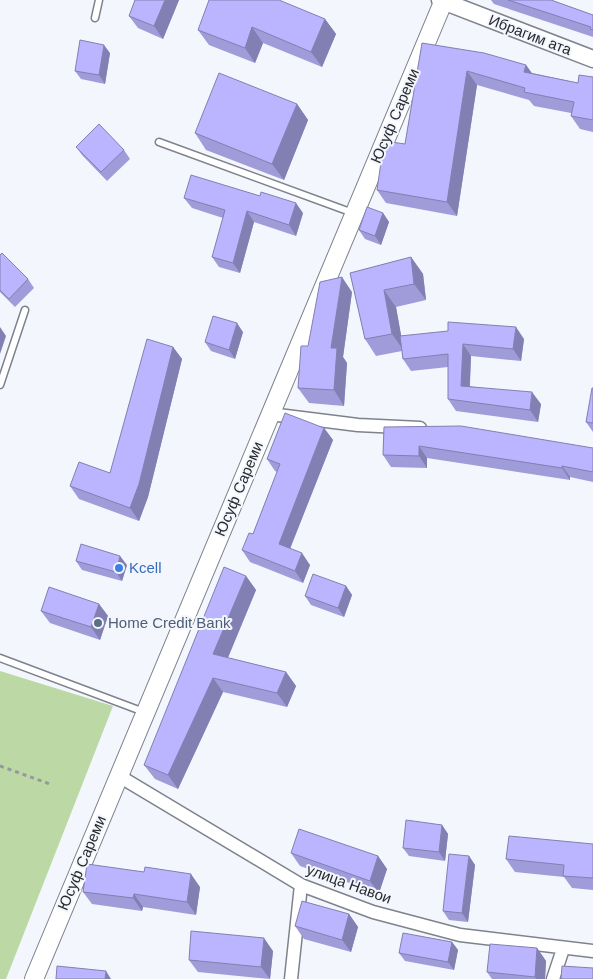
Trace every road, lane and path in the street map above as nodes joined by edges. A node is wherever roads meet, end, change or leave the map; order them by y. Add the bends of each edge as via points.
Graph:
1 (100, 0) edge
2 (442, 1) edge
3 (95, 18) dead end
4 (593, 59) edge
5 (159, 142) dead end
6 (354, 214) junction
7 (25, 310) dead end
8 (0, 384) edge
9 (270, 414) junction
10 (437, 428) edge
11 (0, 658) edge
12 (145, 712) junction
13 (0, 766) edge
14 (119, 776) junction
15 (50, 784) dead end
16 (301, 885) junction
17 (562, 949) junction
18 (593, 951) edge
19 (34, 979) edge
20 (291, 979) edge
21 (553, 979) edge

1 - 3 lane
2 - 4 street, Ибрагим ата
2 - 6 main road, Юсуф Сареми
5 - 6 lane
6 - 9 main road, Юсуф Сареми
7 - 8 lane
9 - 10 street via 358,425
9 - 12 main road, Юсуф Сареми
11 - 12 lane
12 - 14 main road, Юсуф Сареми
13 - 15 path
14 - 16 street, улица Навои
14 - 19 main road, Юсуф Сареми
16 - 17 street, улица Навои via 373,912 460,936
16 - 20 street
17 - 18 street, улица Навои
17 - 21 street

